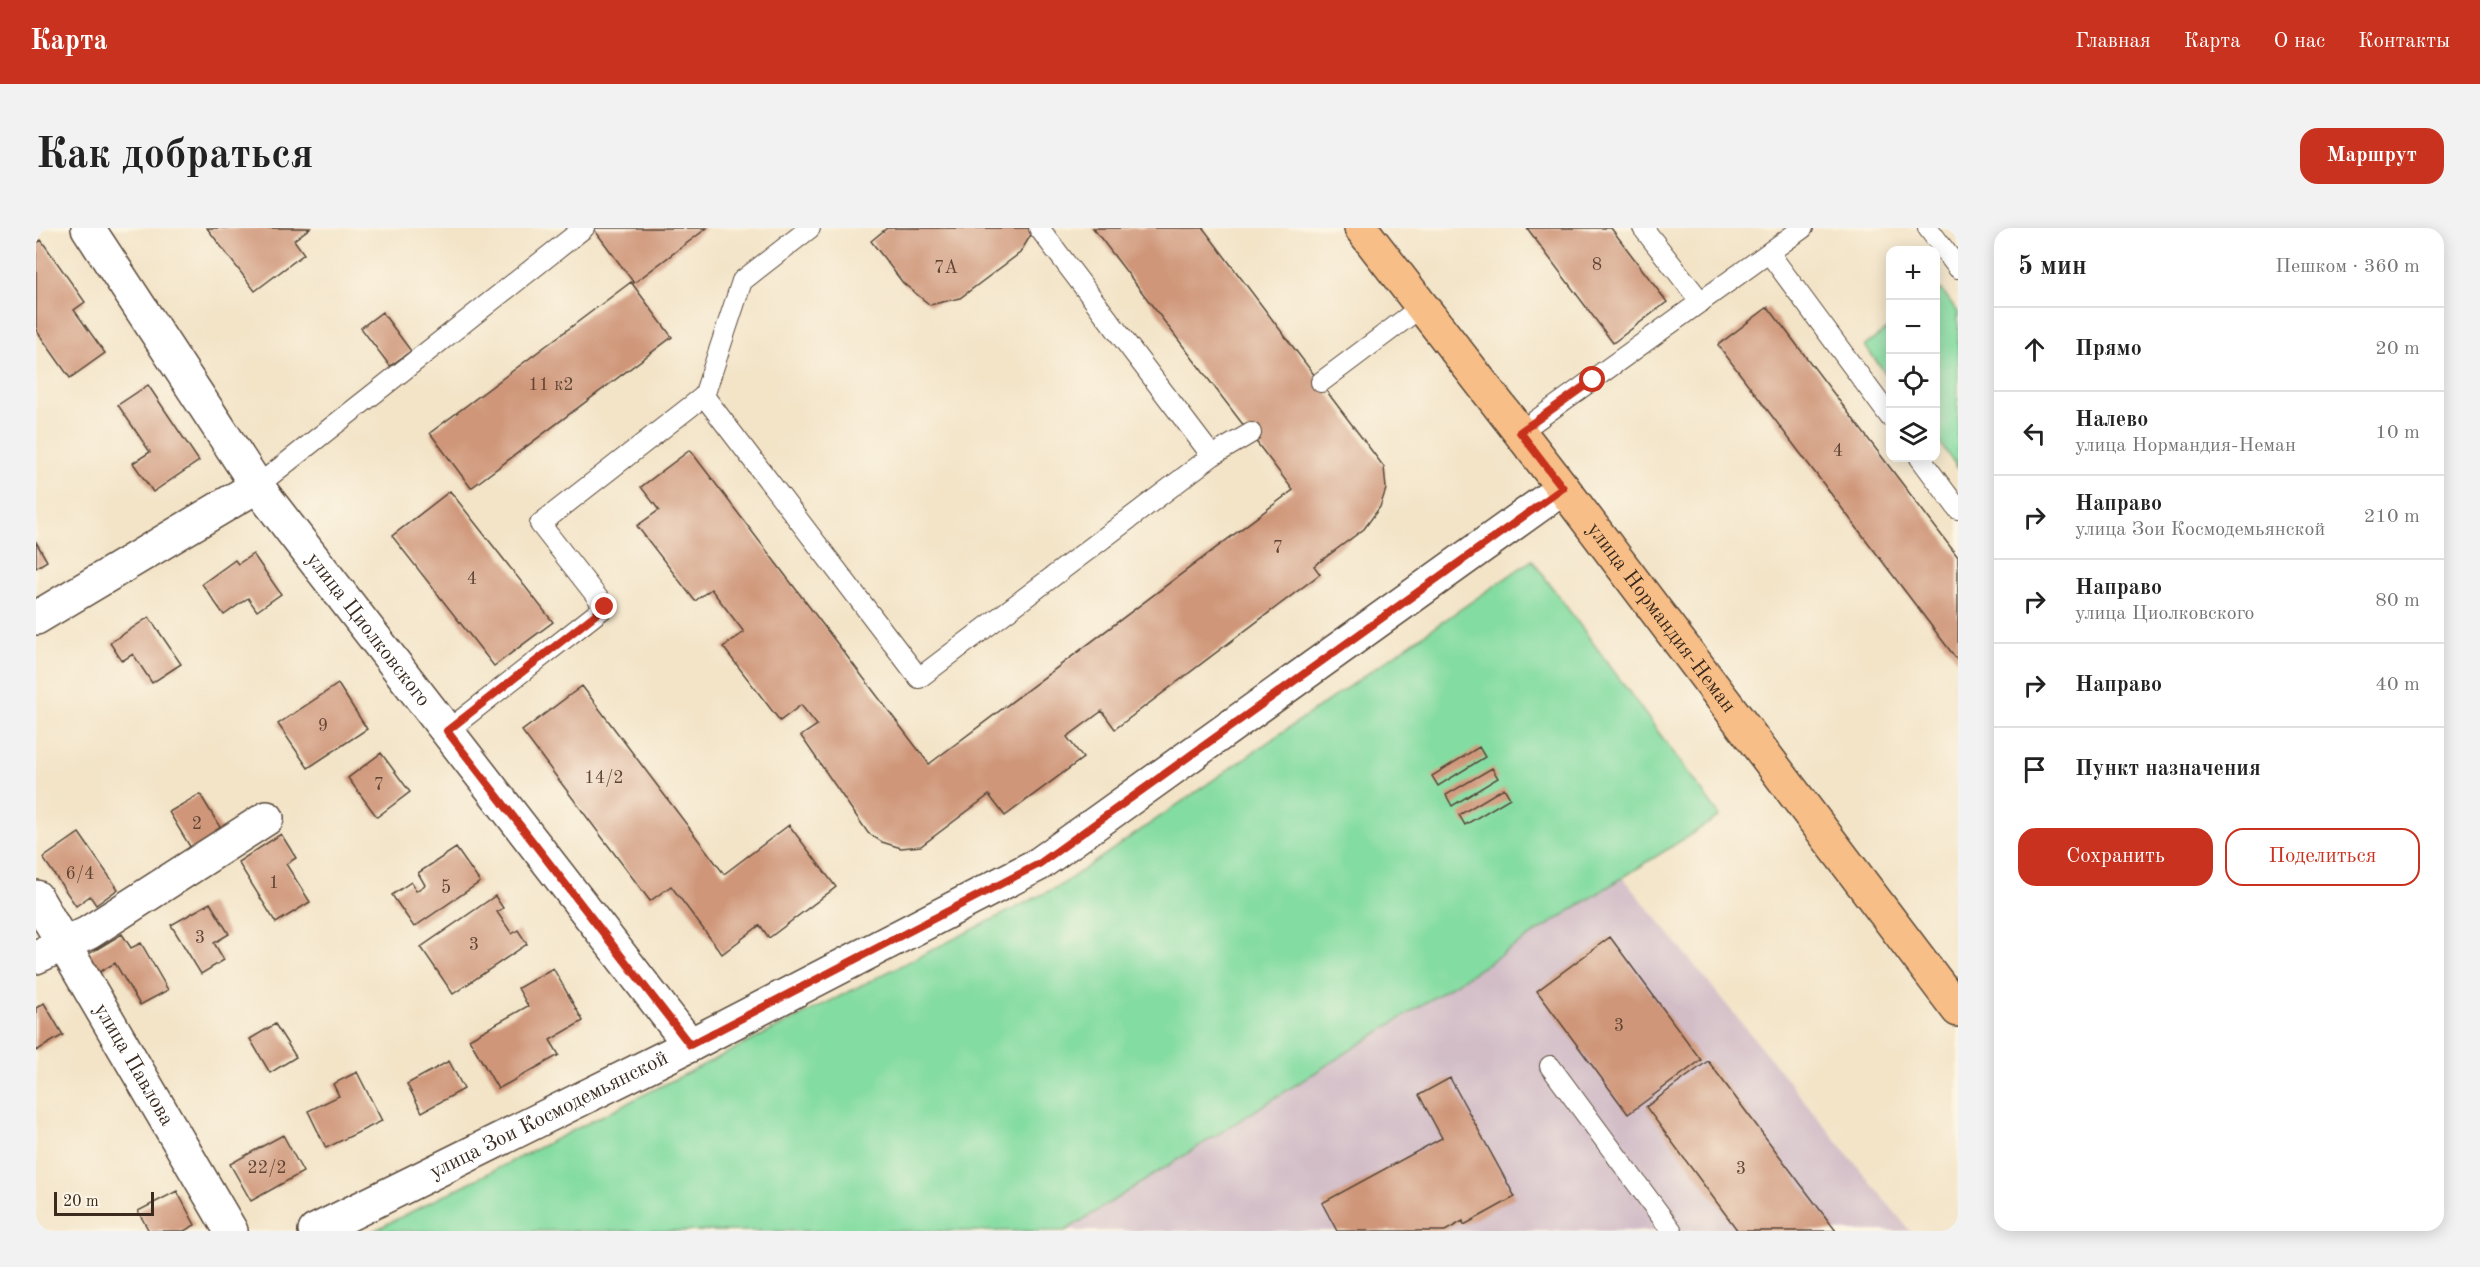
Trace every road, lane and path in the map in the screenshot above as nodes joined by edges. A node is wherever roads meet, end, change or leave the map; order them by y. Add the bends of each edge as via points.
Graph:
1 (88, 228) edge
2 (584, 228) edge
3 (810, 228) edge
4 (1039, 228) edge
5 (1361, 228) edge
6 (1643, 228) edge
7 (1803, 228) edge
8 (1928, 228) edge
9 (1769, 253) junction
10 (1958, 268) edge
11 (1701, 302) junction
12 (1422, 307) junction
13 (1321, 382) dead end
14 (704, 396) junction
15 (1886, 412) edge
16 (1520, 432) junction
17 (1251, 433) dead end
18 (1212, 456) junction
19 (1923, 462) edge
20 (257, 486) junction
21 (1563, 488) junction
22 (1958, 509) edge
23 (36, 618) edge
24 (447, 731) junction
25 (267, 818) dead end
26 (36, 897) edge
27 (50, 950) edge
28 (1957, 1006) edge
29 (690, 1045) junction
30 (1550, 1066) dead end
31 (231, 1231) edge
32 (315, 1231) edge
33 (1672, 1231) edge

1 - 20 street, улица Циолковского
2 - 20 lane
3 - 14 lane via 742,281
4 - 18 lane
5 - 12 main road, улица Нормандия-Неман
6 - 11 lane
7 - 9 lane
8 - 10 lane
9 - 11 lane
9 - 15 lane
11 - 16 lane
12 - 13 lane
12 - 16 main road, улица Нормандия-Неман
14 - 18 lane via 919,678
14 - 24 lane via 540,524 605,607
16 - 21 main road, улица Нормандия-Неман
17 - 18 lane
19 - 22 lane
20 - 23 street
20 - 24 street, улица Циолковского
21 - 28 main road, улица Нормандия-Неман
21 - 29 street, улица Зои Космодемьянской via 1039,864
24 - 29 street, улица Циолковского
25 - 27 street via 88,933
26 - 27 street, улица Павлова
27 - 31 street, улица Павлова
29 - 32 street, улица Зои Космодемьянской
30 - 33 lane

